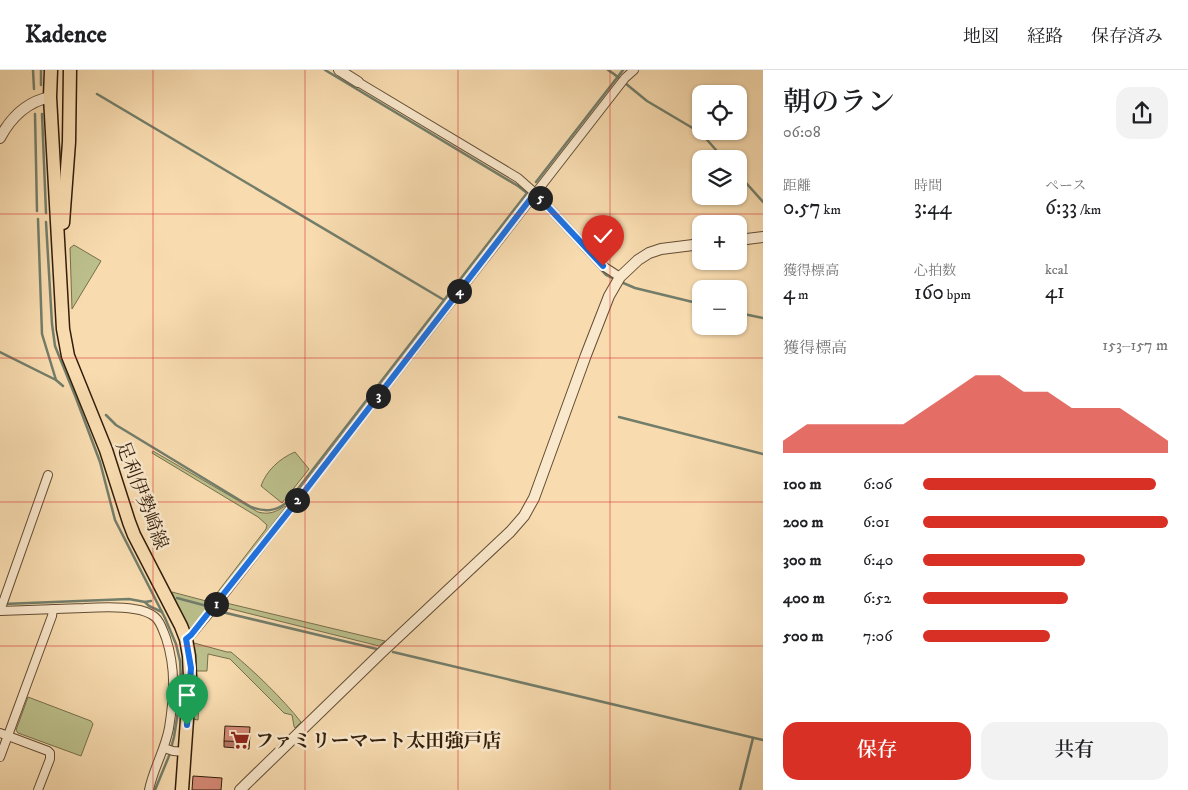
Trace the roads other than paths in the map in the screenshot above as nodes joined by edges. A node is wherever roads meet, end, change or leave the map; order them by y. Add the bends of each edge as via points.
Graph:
1 (51, 70) edge
2 (68, 70) edge
3 (339, 70) edge
4 (634, 70) edge
5 (350, 73) edge
6 (358, 82) joint
7 (50, 97) junction
8 (69, 113) junction
9 (0, 138) edge
10 (535, 193) junction
11 (763, 237) edge
12 (747, 239) edge
13 (692, 245) edge
14 (60, 271) junction
15 (620, 277) junction
16 (48, 475) dead end
17 (53, 609) junction
18 (0, 611) edge
19 (186, 639) junction
20 (4, 734) edge
21 (172, 750) junction
22 (0, 757) edge
23 (38, 790) edge
24 (149, 790) edge
25 (182, 790) edge
26 (240, 790) edge

1 - 7 main road, 足利伊勢崎線
2 - 7 main road via 62,89
2 - 8 main road, 足利伊勢崎線
3 - 5 street
4 - 10 street
5 - 6 street
6 - 10 street via 518,178
7 - 8 main road
7 - 9 street via 28,105
7 - 14 main road, 足利伊勢崎線
8 - 14 main road, 足利伊勢崎線
10 - 15 street via 603,266
10 - 19 street
11 - 12 street
13 - 15 street via 649,254
14 - 19 main road, 足利伊勢崎線 via 62,329 68,356 106,450 134,535
15 - 26 street via 609,296 534,498 524,516
16 - 18 street
17 - 18 street
17 - 20 street
17 - 21 street via 129,608 156,618 168,645 174,675 169,729
19 - 21 main road, 足利伊勢崎線 via 191,668
20 - 22 street
20 - 23 street via 50,753
21 - 24 street
21 - 25 main road, 足利伊勢崎線

